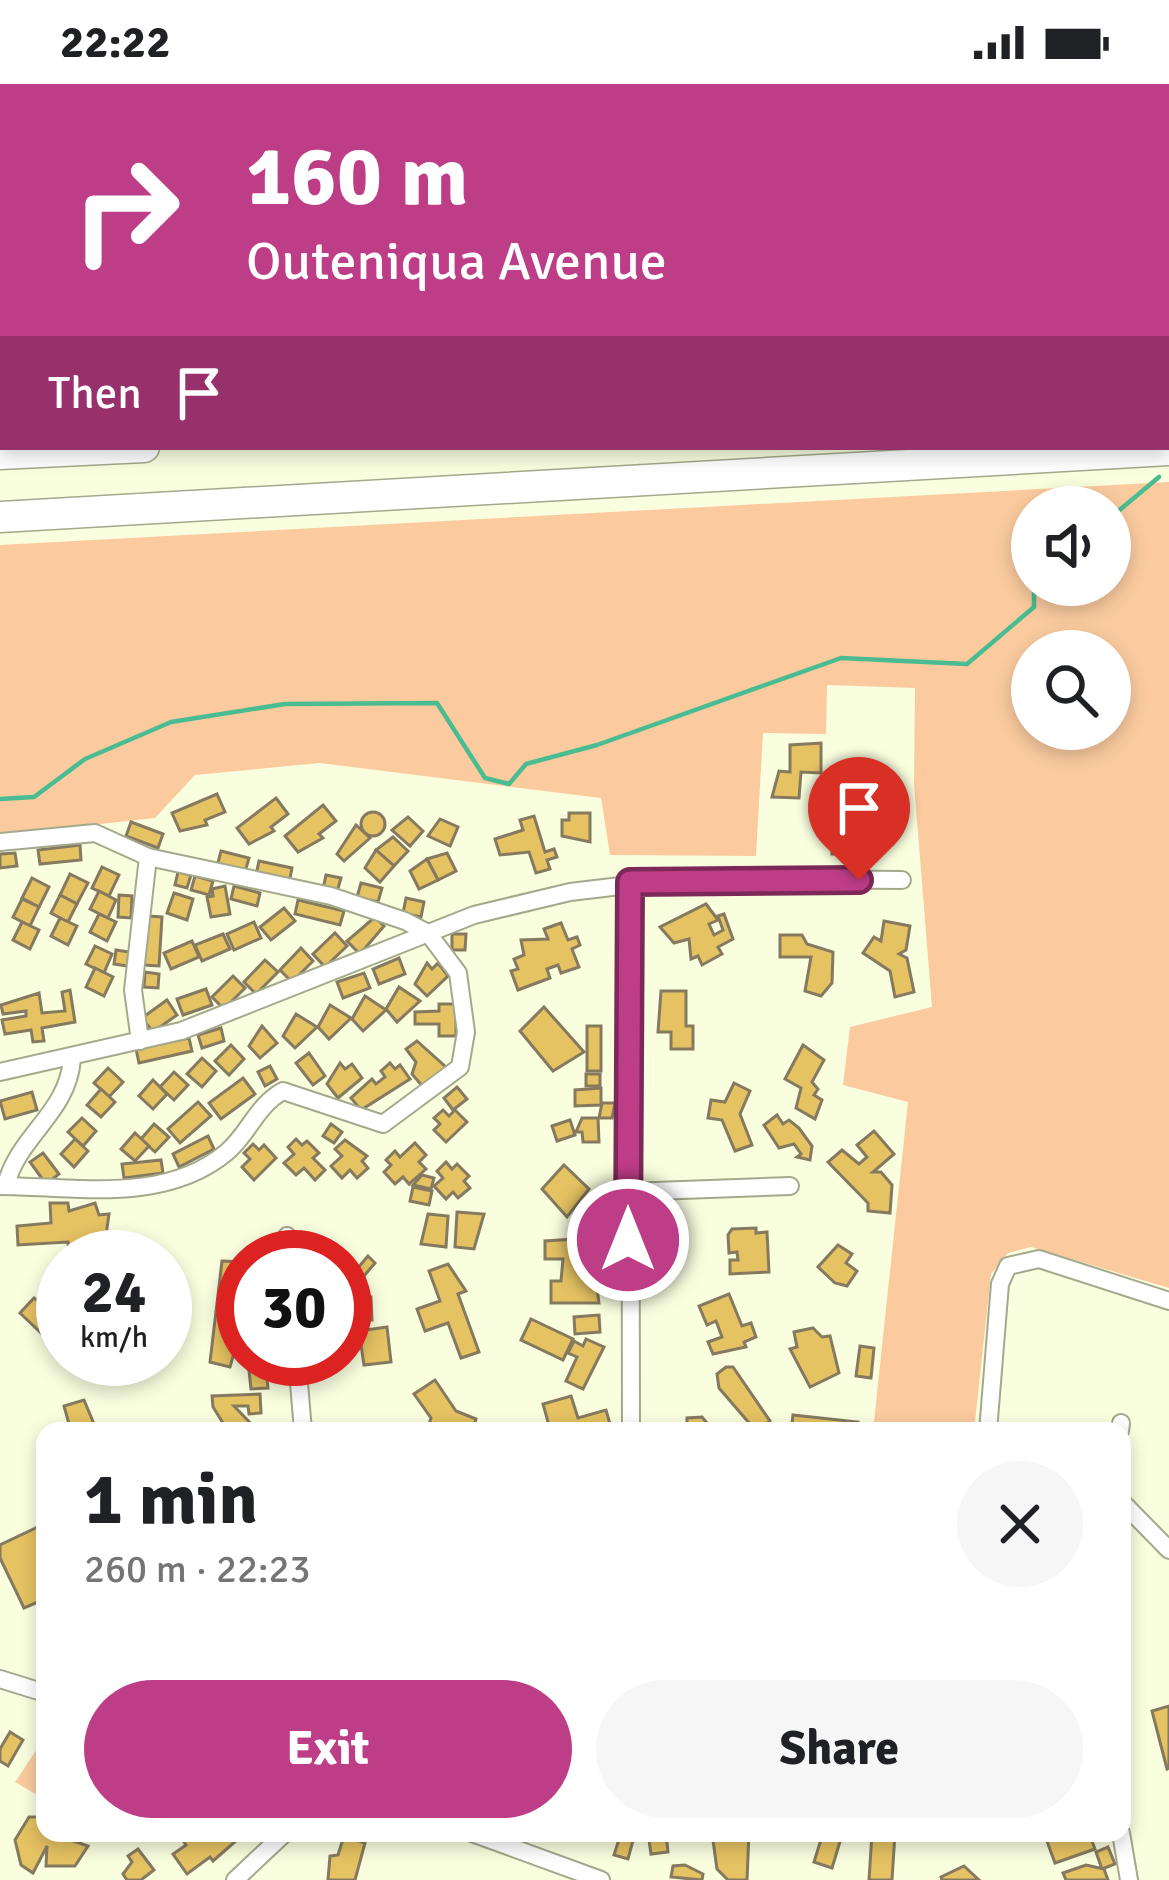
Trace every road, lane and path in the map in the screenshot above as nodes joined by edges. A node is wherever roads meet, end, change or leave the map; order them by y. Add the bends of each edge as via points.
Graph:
1 (82, 450) edge
2 (1169, 450) edge
3 (0, 454) edge
4 (0, 517) edge
5 (0, 842) edge
6 (148, 857) junction
7 (902, 880) dead end
8 (630, 882) junction
9 (428, 933) junction
10 (140, 1042) junction
11 (72, 1059) junction
12 (0, 1072) edge
13 (3, 1185) edge
14 (790, 1186) dead end
15 (628, 1192) junction
16 (1169, 1300) edge
17 (299, 1386) edge
18 (302, 1422) edge
19 (631, 1422) edge
20 (989, 1422) edge
21 (1131, 1511) edge
22 (1169, 1550) edge
23 (0, 1679) edge
24 (36, 1690) edge
25 (275, 1842) edge
26 (497, 1842) edge
27 (1123, 1842) edge
28 (235, 1880) edge
29 (601, 1880) edge
30 (1129, 1880) edge

1 - 3 highway
2 - 4 highway
5 - 6 street via 95,833
6 - 9 street via 353,902
6 - 10 street via 133,989
7 - 8 street
8 - 9 street via 474,915
8 - 15 street
9 - 10 street via 237,1012
9 - 13 street via 458,973 464,1056 455,1073 394,1118 377,1126 284,1091 261,1106 224,1155 182,1176 88,1190
10 - 11 street
11 - 12 street
11 - 13 street via 68,1088
14 - 15 street
15 - 19 street
16 - 20 street via 1039,1258 1008,1266
17 - 18 street
21 - 22 street
23 - 24 street
25 - 28 street
26 - 29 street
27 - 30 street

